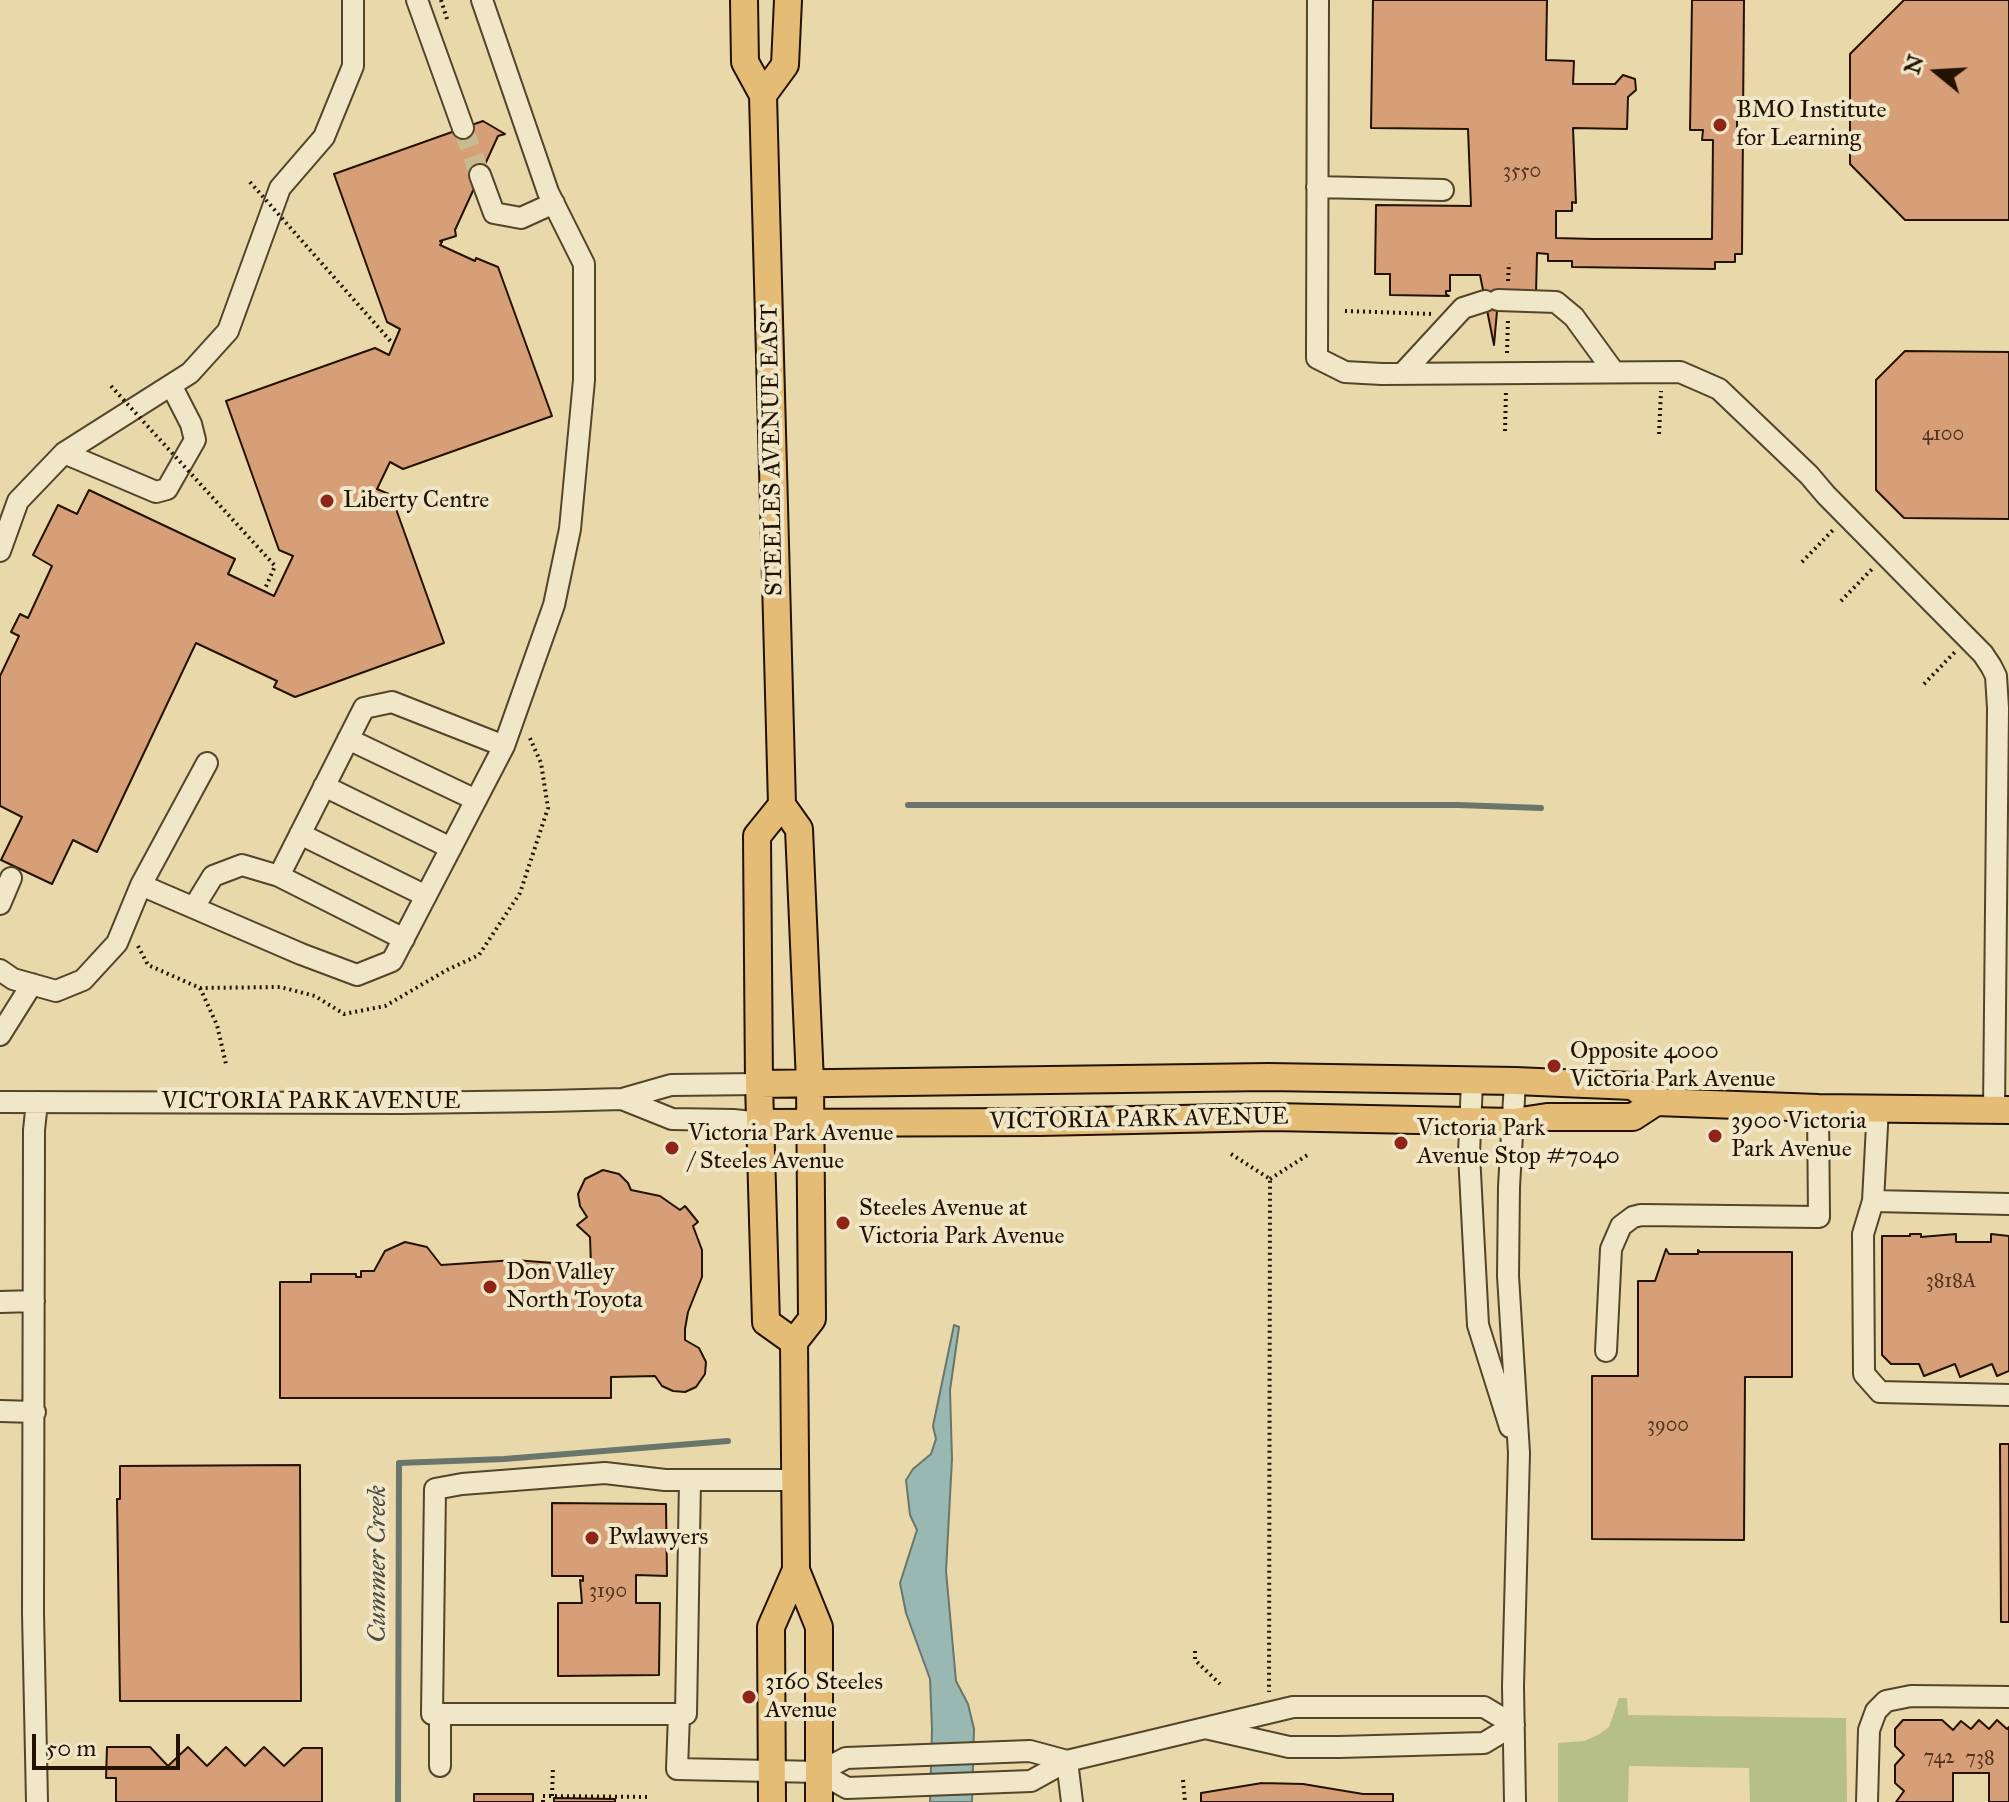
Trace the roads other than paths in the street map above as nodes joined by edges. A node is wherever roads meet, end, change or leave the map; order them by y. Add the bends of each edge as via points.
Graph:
1 (353, 0) edge
2 (417, 0) edge
3 (482, 0) edge
4 (744, 0) edge
5 (788, 0) edge
6 (1318, 0) edge
7 (763, 95) junction
8 (463, 128) tunnel mouth
9 (480, 175) tunnel mouth
10 (1317, 187) junction
11 (1443, 190) dead end
12 (554, 203) junction
13 (1404, 372) junction
14 (1614, 372) junction
15 (171, 385) junction
16 (64, 453) junction
17 (0, 551) edge
18 (348, 739) junction
19 (504, 746) junction
20 (207, 763) dead end
21 (324, 786) junction
22 (476, 800) junction
23 (782, 805) junction
24 (300, 834) junction
25 (451, 848) junction
26 (279, 876) junction
27 (11, 878) dead end
28 (141, 885) junction
29 (426, 896) junction
30 (0, 904) edge
31 (194, 907) junction
32 (404, 939) junction
33 (0, 970) edge
34 (32, 984) junction
35 (0, 1035) edge
36 (1472, 1081) junction
37 (1515, 1081) junction
38 (810, 1082) junction
39 (759, 1084) junction
40 (622, 1099) junction
41 (0, 1102) edge
42 (37, 1102) junction
43 (1656, 1102) junction
44 (1878, 1107) junction
45 (1818, 1108) junction
46 (2001, 1110) edge
47 (1470, 1120) junction
48 (1514, 1122) junction
49 (762, 1123) junction
50 (810, 1124) junction
51 (1873, 1201) junction
52 (2009, 1204) edge
53 (34, 1301) junction
54 (0, 1302) edge
55 (794, 1342) junction
56 (1606, 1351) dead end
57 (2009, 1395) edge
58 (0, 1411) edge
59 (35, 1412) junction
60 (1519, 1453) junction
61 (690, 1480) junction
62 (796, 1480) junction
63 (796, 1570) junction
64 (2009, 1697) edge
65 (440, 1714) junction
66 (679, 1714) junction
67 (1514, 1725) junction
68 (1205, 1728) junction
69 (1067, 1761) junction
70 (440, 1766) dead end
71 (772, 1771) junction
72 (819, 1772) junction
73 (37, 1802) edge
74 (772, 1802) edge
75 (819, 1802) edge
76 (1072, 1802) edge
77 (1515, 1802) edge
78 (1867, 1802) edge

1 - 15 street via 353,66 324,137 280,188 228,331 190,373
2 - 8 street
3 - 12 street
4 - 7 main road, STEELES AVENUE EAST via 745,62
5 - 7 main road via 785,65
6 - 10 street
7 - 23 main road, STEELES AVENUE EAST
9 - 12 street via 494,213 521,218
10 - 11 street
10 - 13 street via 1317,358 1345,372
12 - 19 street via 584,264 584,380 572,515 554,605
13 - 14 street
13 - 14 street via 1463,308 1492,301 1556,302 1574,317
14 - 46 street via 1680,372 1719,389 1991,666 1998,708
15 - 16 street
15 - 16 street via 195,440 167,489 156,492
16 - 17 street via 18,501
18 - 19 street via 364,708 392,702
18 - 21 street
18 - 22 street
19 - 22 street
20 - 28 street
21 - 24 street
21 - 25 street
22 - 25 street
23 - 38 main road, STEELES AVENUE EAST via 799,829
23 - 39 main road via 757,836
24 - 26 street
24 - 29 street
25 - 29 street
26 - 31 street via 242,865 213,876
26 - 32 street
27 - 30 street
28 - 31 street
28 - 34 street via 117,943 83,980 56,991
29 - 32 street
31 - 32 street via 357,975 392,961
33 - 34 street
34 - 35 street
36 - 37 main road, VICTORIA PARK AVENUE
36 - 38 main road, VICTORIA PARK AVENUE via 1268,1077
36 - 47 street
37 - 43 main road, VICTORIA PARK AVENUE via 1632,1086
37 - 48 street
38 - 39 main road, VICTORIA PARK AVENUE
38 - 50 main road, STEELES AVENUE EAST
39 - 40 street, VICTORIA PARK AVENUE via 671,1085
39 - 49 main road
40 - 42 street, VICTORIA PARK AVENUE
40 - 49 street, VICTORIA PARK AVENUE via 672,1119
41 - 42 street, VICTORIA PARK AVENUE
42 - 53 street
43 - 45 main road, VICTORIA PARK AVENUE
43 - 48 main road, VICTORIA PARK AVENUE via 1633,1117
44 - 45 main road, VICTORIA PARK AVENUE
44 - 46 main road, VICTORIA PARK AVENUE
44 - 51 street
45 - 56 street via 1819,1217 1633,1217 1621,1226 1611,1249
47 - 48 main road, VICTORIA PARK AVENUE
47 - 50 main road, VICTORIA PARK AVENUE via 1272,1117
47 - 60 street via 1478,1325
48 - 60 street via 1508,1276
49 - 50 main road, VICTORIA PARK AVENUE
49 - 55 main road via 766,1322
50 - 55 main road, STEELES AVENUE EAST via 812,1319
51 - 52 street
51 - 57 street via 1863,1234 1864,1374 1880,1392
53 - 54 street
53 - 59 street
55 - 62 main road, STEELES AVENUE EAST
58 - 59 street
59 - 73 street
60 - 67 street
61 - 62 street
61 - 65 street via 605,1473 435,1489 432,1714
61 - 66 street via 686,1714
62 - 63 main road, STEELES AVENUE EAST
63 - 71 main road, STEELES AVENUE EAST via 771,1627
63 - 72 main road, STEELES AVENUE EAST via 819,1627
64 - 78 street via 1911,1696 1886,1701 1869,1730
65 - 66 street
65 - 70 street
66 - 71 street via 677,1769
67 - 68 street via 1484,1743 1339,1747 1289,1747
67 - 68 street via 1484,1707 1293,1707
67 - 77 street
68 - 69 street
69 - 72 street via 1030,1751 846,1758
69 - 72 street via 1031,1781 915,1787 847,1788
69 - 76 street
71 - 72 street
71 - 74 main road, STEELES AVENUE EAST
72 - 75 main road, STEELES AVENUE EAST

